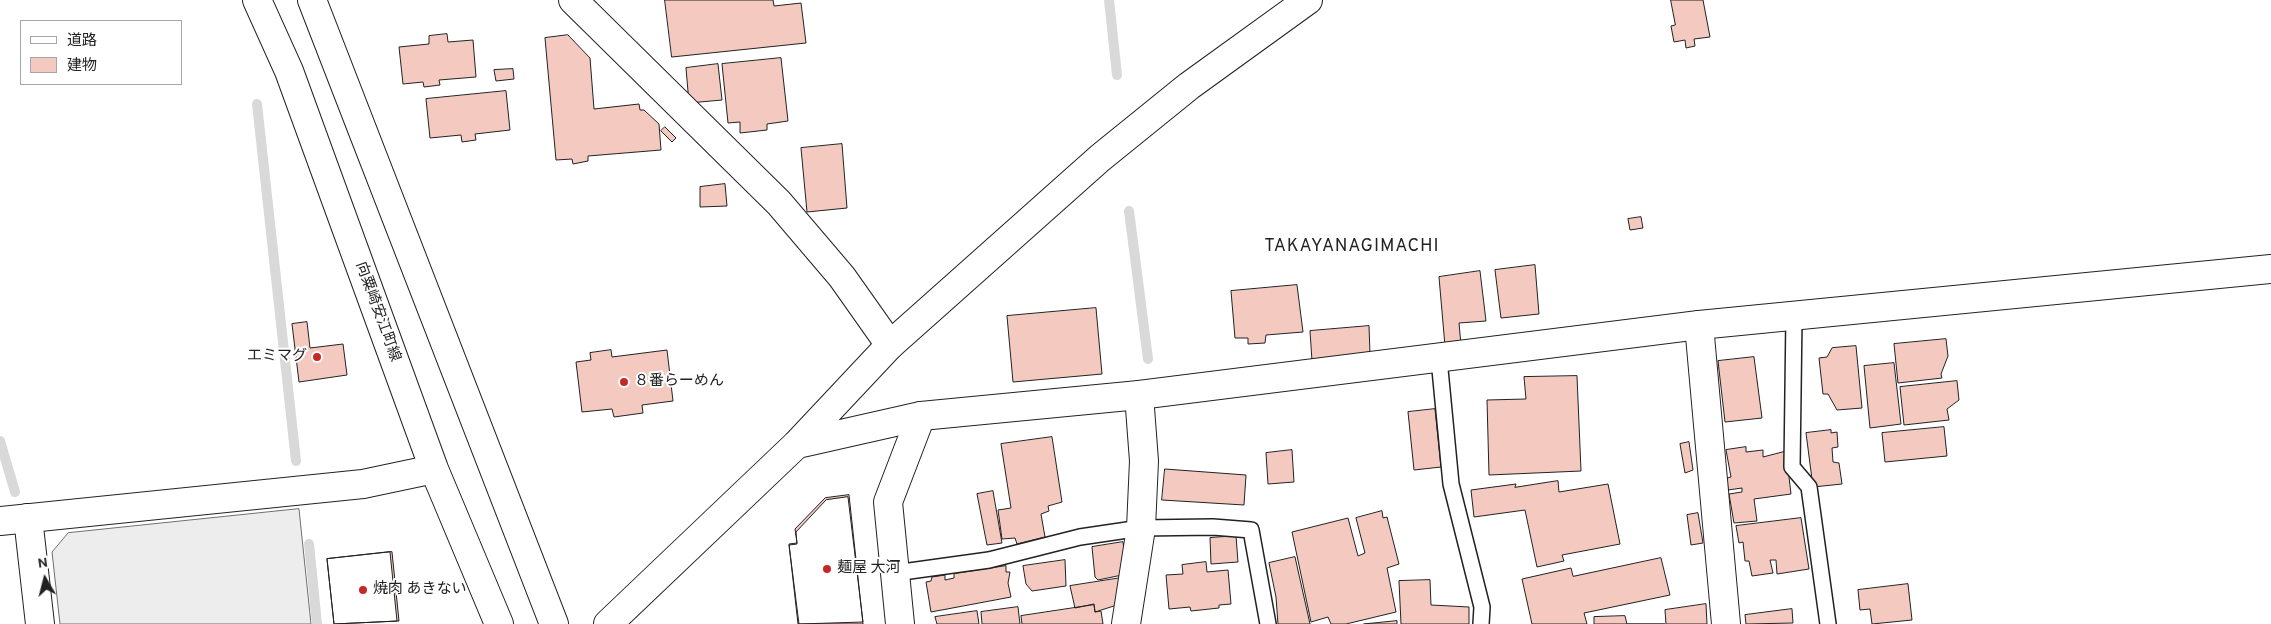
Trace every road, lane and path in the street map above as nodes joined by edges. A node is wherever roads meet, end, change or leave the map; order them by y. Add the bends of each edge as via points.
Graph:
1 (258, 0) edge
2 (312, 0) edge
3 (573, 0) edge
4 (1308, 0) edge
5 (2271, 269) edge
6 (1794, 316) junction
7 (1699, 325) junction
8 (890, 345) junction
9 (1439, 358) junction
10 (1139, 395) junction
11 (921, 416) junction
12 (797, 444) junction
13 (434, 469) junction
14 (28, 518) junction
15 (0, 521) edge
16 (1141, 528) junction
17 (895, 573) junction
18 (40, 624) edge
19 (499, 624) edge
20 (554, 624) edge
21 (608, 624) edge
22 (900, 624) edge
23 (1126, 624) edge
24 (1268, 624) edge
25 (1482, 624) edge
26 (1726, 624) edge
27 (1828, 624) edge

1 - 13 street, 向粟崎安江町線 via 289,71
2 - 20 street
3 - 8 street via 779,203 842,277
4 - 8 street via 1189,86 1100,158
5 - 6 street
6 - 7 street
6 - 27 lane via 1792,467 1810,487
7 - 9 street
7 - 26 street
8 - 12 street
9 - 10 street
9 - 25 lane via 1451,484 1482,608
10 - 11 street
10 - 16 street via 1144,461
11 - 12 street
11 - 17 street via 888,502
12 - 21 street
13 - 14 street via 363,484
13 - 19 street, 向粟崎安江町線
14 - 15 street
14 - 18 street
16 - 17 lane via 1080,537 989,560
16 - 23 street
16 - 24 lane via 1213,526 1251,530
17 - 22 street

